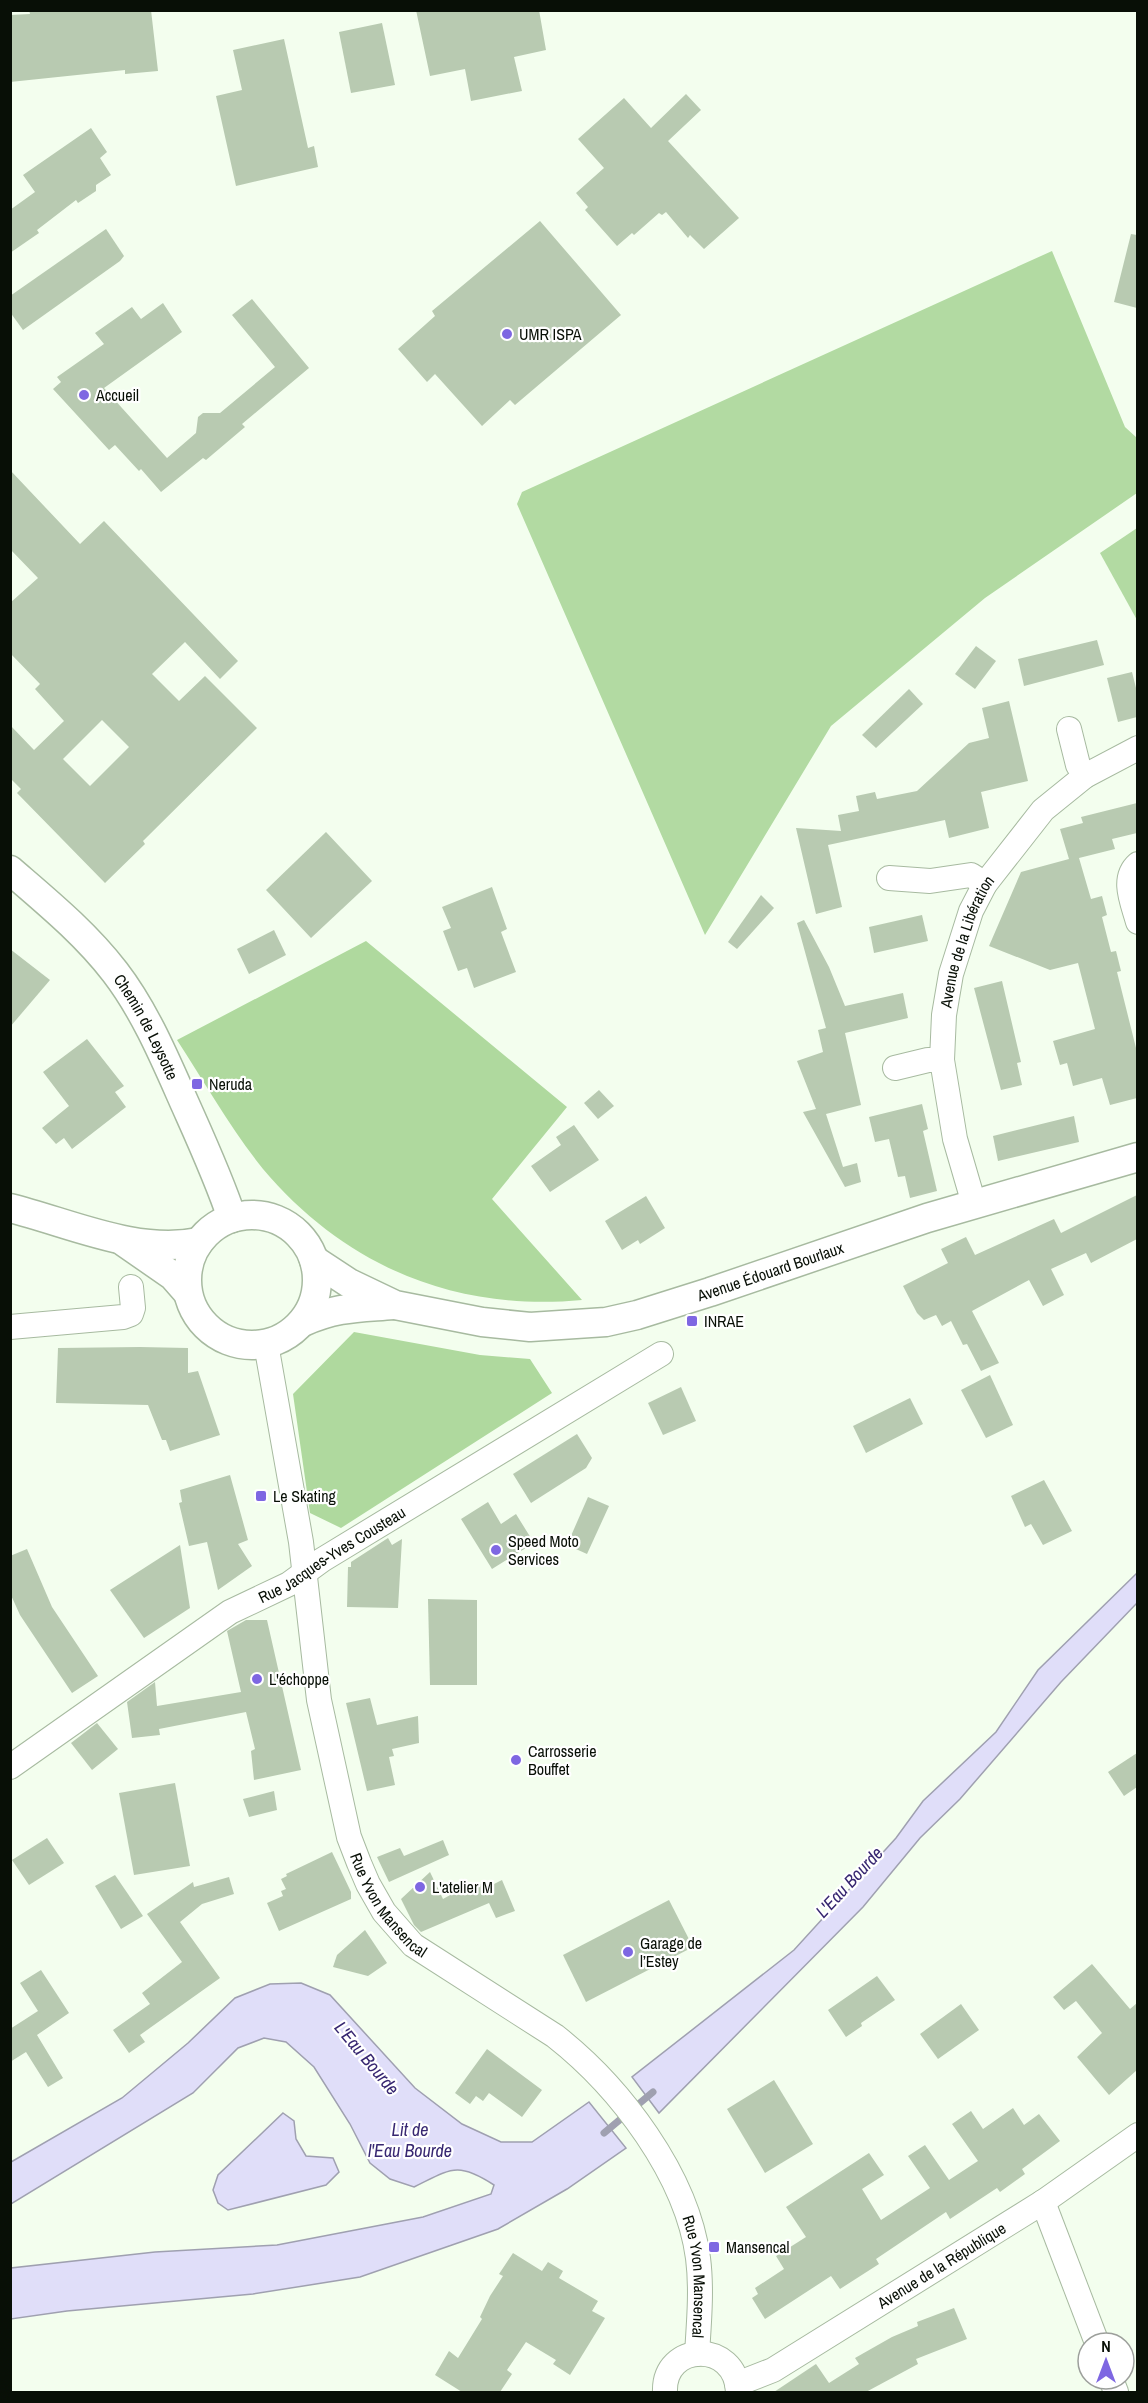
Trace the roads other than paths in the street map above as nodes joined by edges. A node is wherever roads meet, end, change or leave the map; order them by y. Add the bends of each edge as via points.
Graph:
1 (1069, 729) dead end
2 (1137, 748) edge
3 (1085, 776) junction
4 (1137, 864) edge
5 (10, 870) edge
6 (889, 878) dead end
7 (985, 884) junction
8 (1137, 922) edge
9 (942, 1060) junction
10 (895, 1068) dead end
11 (1137, 1157) edge
12 (974, 1204) junction
13 (10, 1208) edge
14 (232, 1218) junction
15 (120, 1239) junction
16 (199, 1242) junction
17 (314, 1260) junction
18 (131, 1287) dead end
19 (187, 1292) junction
20 (395, 1305) junction
21 (303, 1322) junction
22 (10, 1328) edge
23 (266, 1344) junction
24 (661, 1354) dead end
25 (305, 1573) junction
26 (10, 1767) edge
27 (1137, 2135) edge
28 (1043, 2202) junction
29 (1092, 2331) edge
30 (697, 2354) junction
31 (738, 2388) edge
32 (664, 2392) edge

1 - 3 street via 1078,765
2 - 3 street, Avenue de la Libération
3 - 7 street, Avenue de la Libération via 1043,810
4 - 8 street via 1131,870 1128,885
5 - 14 street, Chemin de Leysotte via 80,930 116,972 147,1022 174,1079
6 - 7 street via 930,881 971,875
7 - 9 street, Avenue de la Libération via 970,911 951,974
9 - 10 street
9 - 12 street, Avenue de la Libération via 955,1139
11 - 12 street, Avenue Édouard Bourlaux
12 - 20 street, Avenue Édouard Bourlaux via 689,1299 606,1322 530,1327
13 - 15 street
14 - 16 street via 213,1227
14 - 17 street via 251,1215 289,1226 304,1241
15 - 16 street via 170,1245
15 - 19 street via 173,1276
16 - 19 street via 190,1257
17 - 20 street, Avenue Édouard Bourlaux
17 - 21 street via 314,1303
18 - 22 street via 133,1308 131,1314 123,1317
19 - 23 street via 201,1322 215,1334 231,1342
20 - 21 street, Avenue Édouard Bourlaux via 345,1308
21 - 23 street via 286,1336
23 - 25 street, Rue Yvon Mansencal
24 - 25 street, Rue Jacques-Yves Cousteau
25 - 26 street, Rue Jacques-Yves Cousteau via 230,1612
25 - 30 street, Rue Yvon Mansencal via 318,1700 349,1837 368,1884 384,1912 413,1945 555,2036 600,2076 652,2145 689,2219 698,2258
27 - 28 street, Avenue de la République
28 - 29 street
28 - 31 street, Avenue de la République
30 - 31 street via 719,2358 734,2374
30 - 32 street via 675,2364 668,2373

